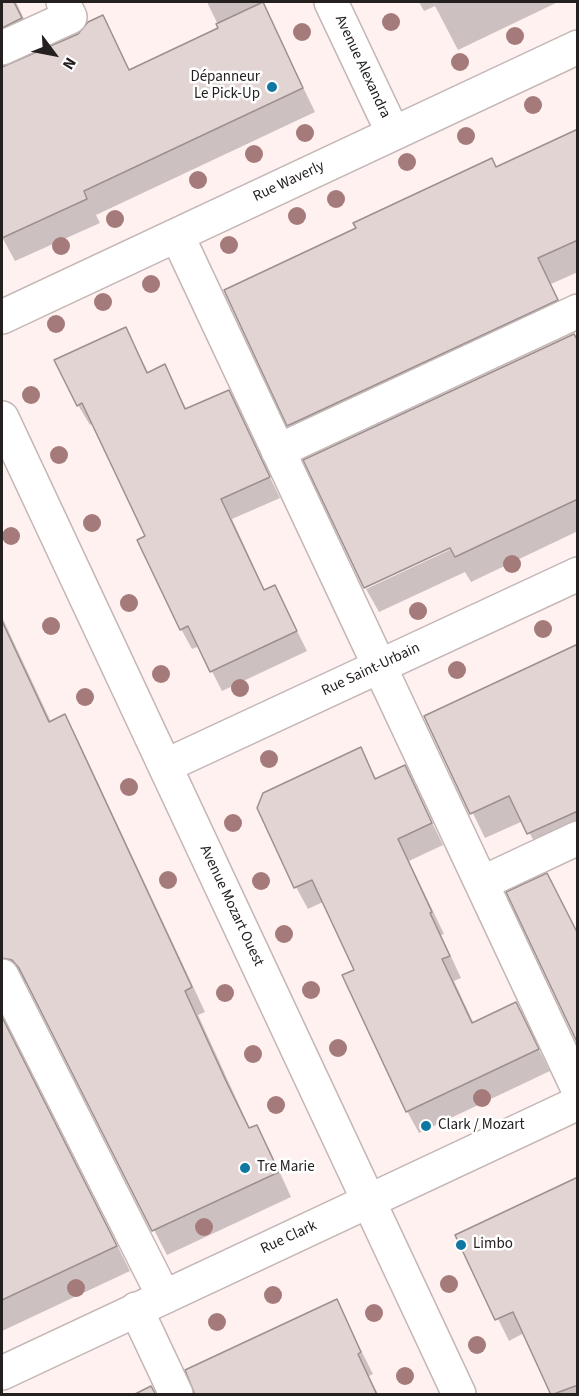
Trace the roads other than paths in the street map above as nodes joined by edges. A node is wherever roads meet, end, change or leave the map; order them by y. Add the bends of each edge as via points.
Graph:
1 (63, 2) edge
2 (332, 2) edge
3 (578, 47) edge
4 (2, 48) edge
5 (393, 133) junction
6 (177, 235) junction
7 (578, 311) edge
8 (2, 317) edge
9 (2, 418) edge
10 (278, 451) junction
11 (578, 574) edge
12 (380, 666) junction
13 (165, 766) junction
14 (578, 838) edge
15 (482, 883) junction
16 (2, 976) edge
17 (578, 1089) edge
18 (578, 1103) edge
19 (369, 1201) junction
20 (150, 1303) junction
21 (2, 1373) edge
22 (176, 1395) edge
23 (459, 1395) edge

1 - 4 street via 70,17
2 - 5 street, Avenue Alexandra
3 - 5 street, Rue Waverly
5 - 6 street, Rue Waverly
6 - 8 street, Rue Waverly
6 - 10 street
7 - 10 street
9 - 13 street, Avenue Mozart Ouest
10 - 12 street
11 - 12 street, Rue Saint-Urbain
12 - 13 street, Rue Saint-Urbain
12 - 15 street
13 - 19 street, Avenue Mozart Ouest
14 - 15 street
15 - 17 street
16 - 20 street
18 - 19 street, Rue Clark
19 - 20 street, Rue Clark
19 - 23 street, Avenue Mozart Ouest
20 - 21 street, Rue Clark
20 - 22 street

